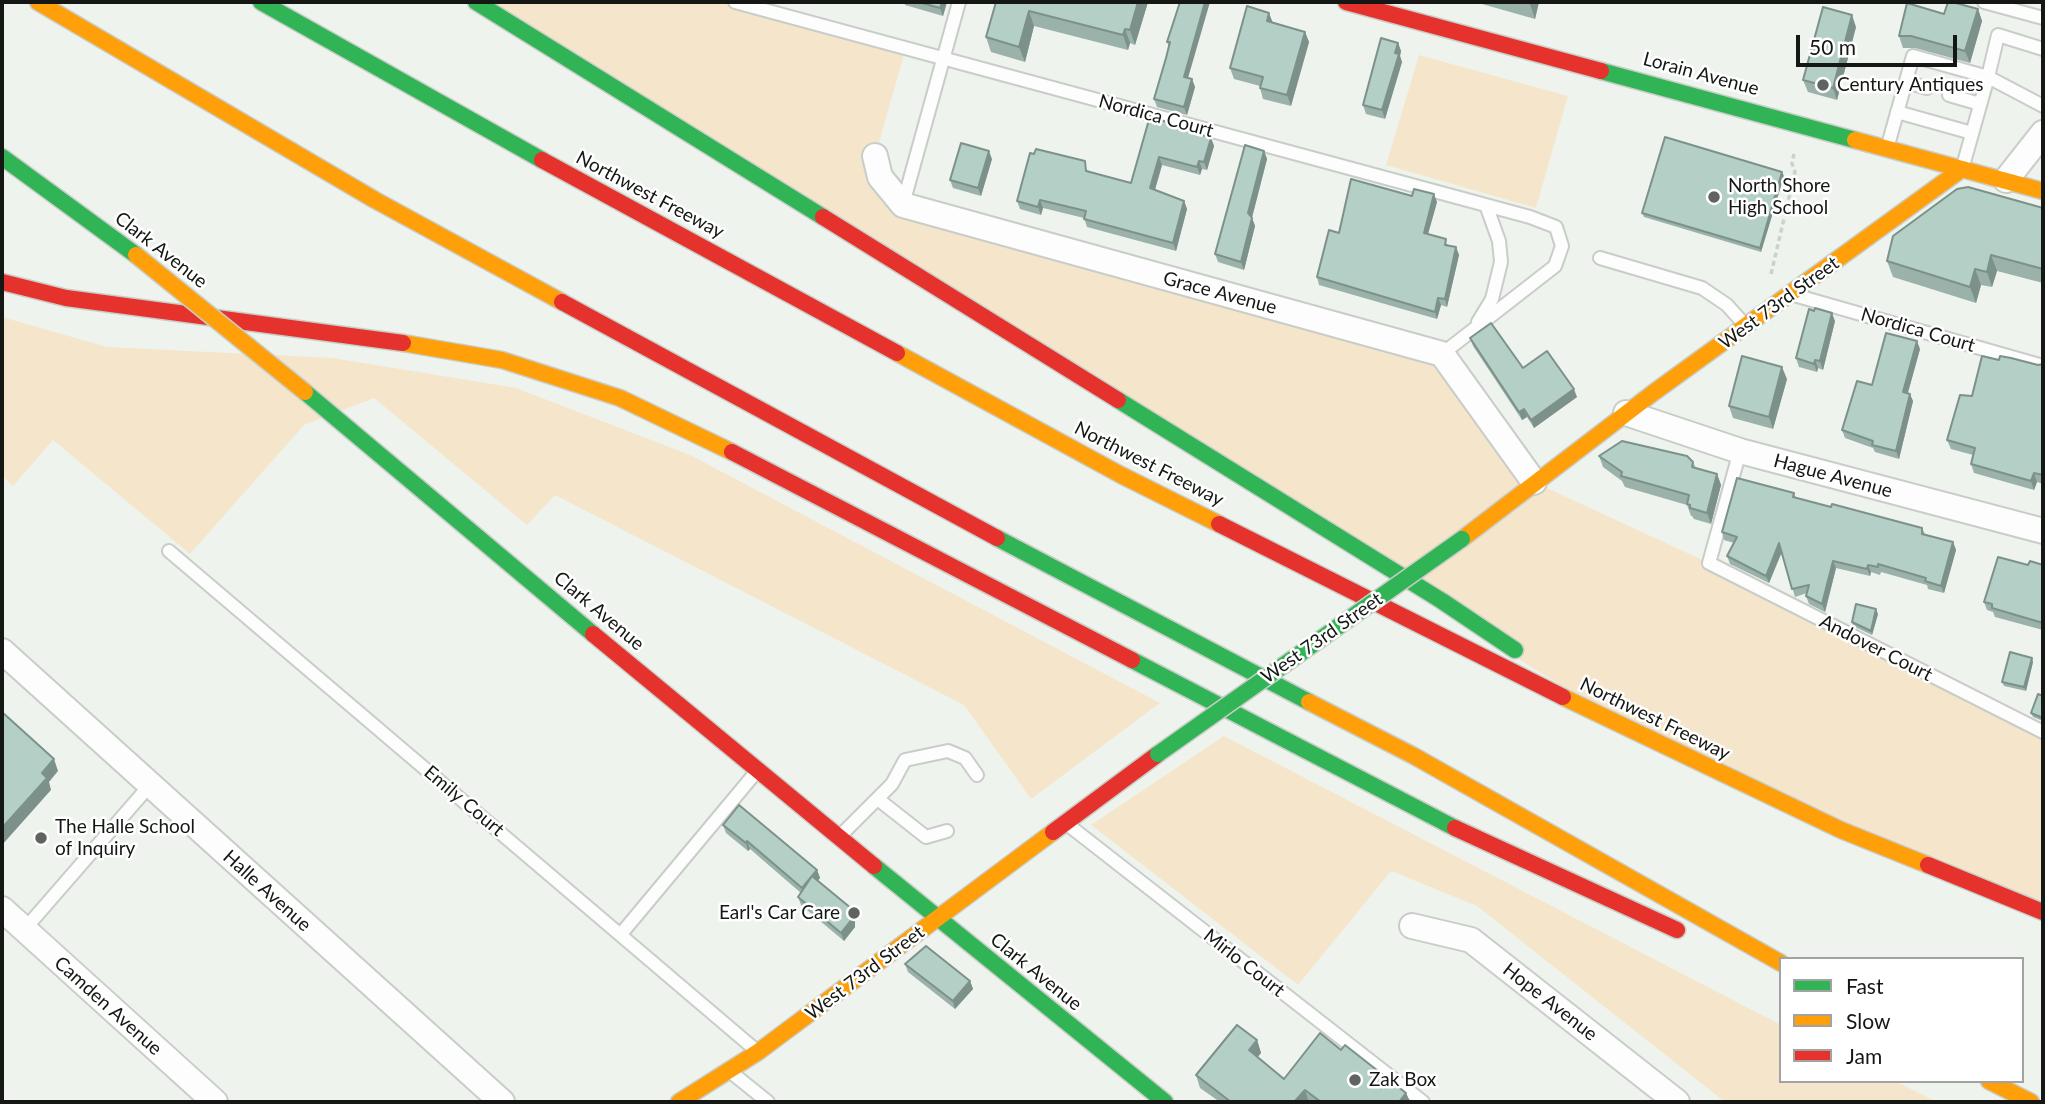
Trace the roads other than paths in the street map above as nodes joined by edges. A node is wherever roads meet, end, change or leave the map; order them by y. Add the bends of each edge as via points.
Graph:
1 (38, 2) edge
2 (261, 2) edge
3 (476, 2) edge
4 (735, 2) edge
5 (959, 2) edge
6 (1346, 2) edge
7 (1984, 2) edge
8 (2043, 18) edge
9 (2043, 49) edge
10 (943, 58) junction
11 (1987, 77) junction
12 (1906, 82) junction
13 (1927, 88) dead end
14 (1949, 95) dead end
15 (1980, 104) junction
16 (2043, 106) edge
17 (1897, 112) junction
18 (1972, 133) junction
19 (2043, 134) edge
20 (1887, 149) junction
21 (875, 156) dead end
22 (2, 158) edge
23 (1962, 169) junction
24 (2006, 180) junction
25 (2043, 191) edge
26 (903, 205) junction
27 (1486, 205) junction
28 (1600, 258) dead end
29 (2, 282) edge
30 (1792, 295) junction
31 (1746, 327) junction
32 (1465, 337) junction
33 (1442, 354) junction
34 (2043, 366) edge
35 (1626, 413) junction
36 (1740, 451) junction
37 (1534, 482) junction
38 (2043, 531) edge
39 (169, 551) dead end
40 (2, 651) edge
41 (2043, 732) edge
42 (1644, 738) junction
43 (757, 771) junction
44 (976, 775) dead end
45 (150, 785) junction
46 (879, 800) junction
47 (1066, 823) junction
48 (947, 831) dead end
49 (839, 838) junction
50 (2, 909) edge
51 (2043, 912) edge
52 (937, 919) junction
53 (1412, 926) dead end
54 (24, 930) junction
55 (621, 934) junction
56 (1693, 937) dead end
57 (1730, 954) dead end
58 (1779, 963) edge
59 (1779, 975) edge
60 (758, 1052) junction
61 (729, 1070) junction
62 (1993, 1083) edge
63 (215, 1102) edge
64 (502, 1102) edge
65 (678, 1102) edge
66 (768, 1102) edge
67 (1165, 1102) edge
68 (1423, 1102) edge
69 (1677, 1102) edge
70 (2031, 1102) edge

1 - 58 main road via 375,200 1100,594 1414,756
2 - 42 main road, Northwest Freeway via 423,96 1121,475
3 - 42 main road via 1442,601
4 - 10 lane, Nordica Court
5 - 10 lane
6 - 20 main road, Lorain Avenue
7 - 8 lane
9 - 11 lane via 1998,35
10 - 26 lane
10 - 27 lane, Nordica Court
11 - 12 lane via 1913,56
11 - 15 lane
11 - 16 lane
12 - 13 lane
12 - 17 lane
14 - 15 lane
15 - 18 lane
17 - 18 lane
17 - 20 lane
18 - 23 lane
19 - 24 street
20 - 23 main road, Lorain Avenue
21 - 26 street via 880,177
22 - 43 main road, Clark Avenue, bridge via 136,256 305,392
23 - 24 main road, Lorain Avenue
23 - 30 main road, West 73rd Street
24 - 25 main road, Lorain Avenue
26 - 33 street, Grace Avenue
27 - 32 lane via 1501,262 1485,314
27 - 32 lane, Nordica Court via 1550,223 1560,233 1562,246 1555,266
28 - 31 lane via 1702,288 1727,305
29 - 56 main road via 79,300 454,351 514,363 620,398 673,421 1491,847
30 - 31 main road, West 73rd Street
30 - 34 lane, Nordica Court
31 - 35 main road, West 73rd Street
32 - 33 lane
33 - 37 street
35 - 36 street, Hague Avenue
35 - 37 main road, West 73rd Street
36 - 38 street, Hague Avenue
36 - 41 lane, Andover Court via 1709,563
37 - 47 main road, West 73rd Street, bridge via 1462,539
39 - 55 lane, Emily Court
40 - 45 street, Halle Avenue
42 - 51 main road, Northwest Freeway via 1841,830
43 - 49 main road, Clark Avenue
43 - 55 lane
44 - 46 lane via 965,758 948,751 905,760
45 - 54 lane
45 - 64 street, Halle Avenue
46 - 48 lane via 926,837
46 - 49 lane
47 - 52 main road, West 73rd Street
47 - 68 lane, Mirlo Court
49 - 52 main road, Clark Avenue
50 - 54 street, Camden Avenue
52 - 60 main road, West 73rd Street
52 - 67 main road, Clark Avenue
53 - 69 street, Hope Avenue via 1471,940
54 - 63 street, Camden Avenue
55 - 60 lane, Emily Court
57 - 59 main road
60 - 61 main road, West 73rd Street
61 - 65 main road, West 73rd Street
61 - 66 lane
62 - 70 main road

